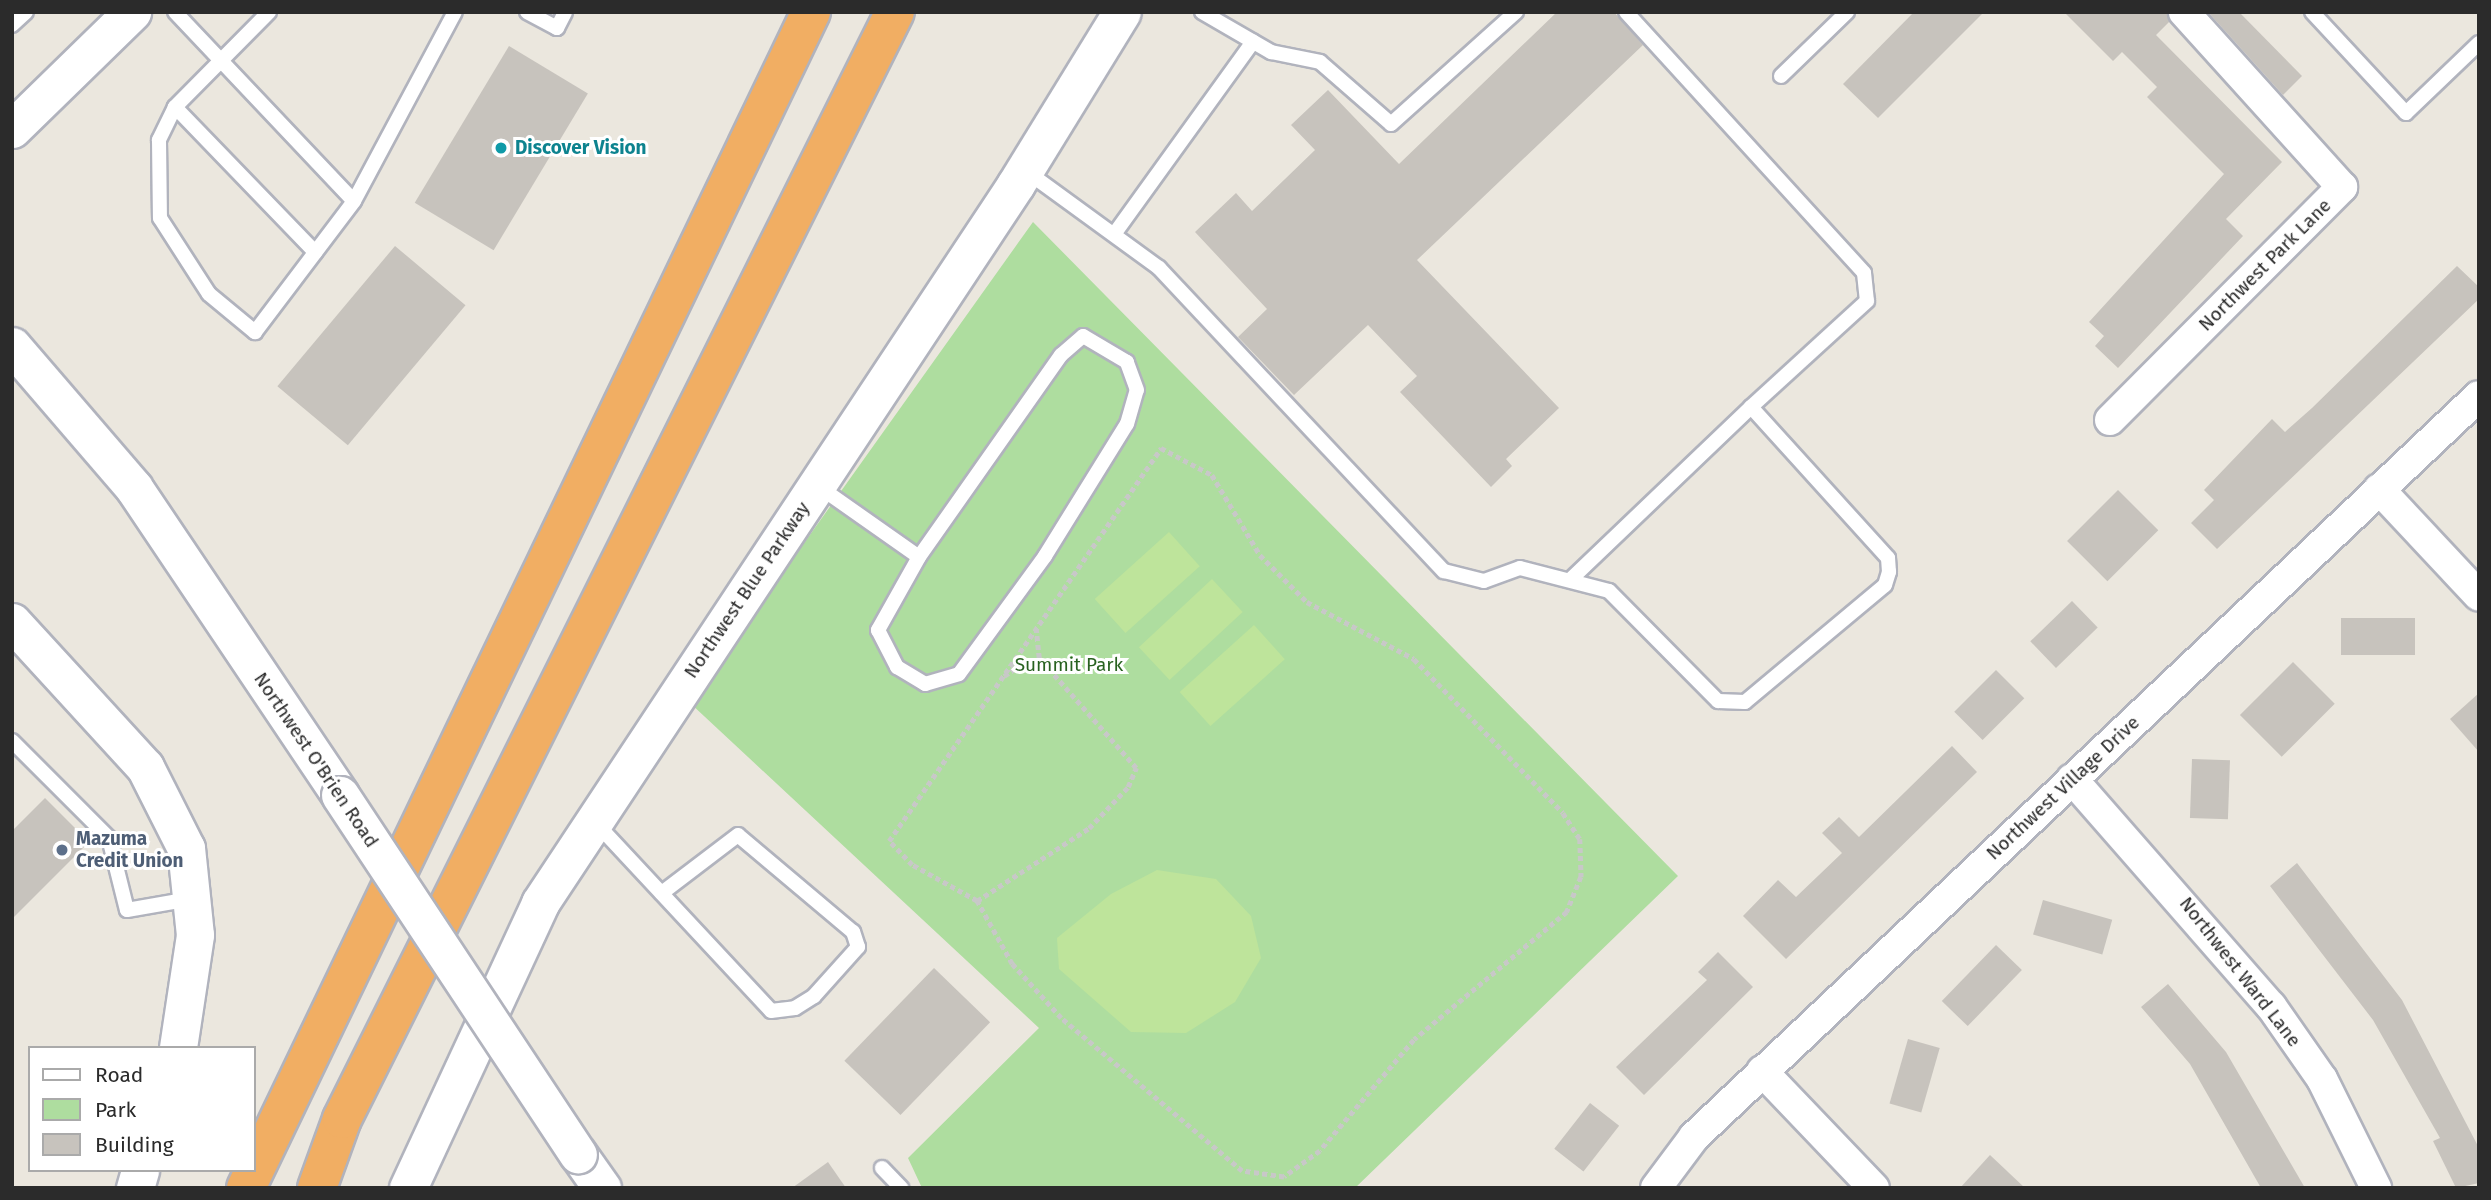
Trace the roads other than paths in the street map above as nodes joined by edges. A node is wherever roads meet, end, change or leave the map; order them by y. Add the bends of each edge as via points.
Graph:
1 (26, 12) edge
2 (132, 12) edge
3 (175, 12) edge
4 (269, 12) edge
5 (455, 12) edge
6 (527, 12) edge
7 (565, 12) edge
8 (811, 12) edge
9 (895, 12) edge
10 (1122, 12) edge
11 (1202, 12) edge
12 (1516, 12) edge
13 (1626, 12) edge
14 (1847, 12) edge
15 (2184, 12) edge
16 (2312, 12) edge
17 (12, 25) edge
18 (1253, 42) junction
19 (2479, 43) edge
20 (220, 60) junction
21 (1781, 76) dead end
22 (175, 107) junction
23 (12, 129) edge
24 (1025, 170) junction
25 (354, 201) junction
26 (1115, 233) junction
27 (315, 252) junction
28 (12, 346) edge
29 (2479, 396) edge
30 (1751, 407) junction
31 (2110, 420) dead end
32 (817, 485) junction
33 (2379, 489) junction
34 (919, 557) junction
35 (1572, 578) junction
36 (2479, 596) edge
37 (12, 622) edge
38 (12, 741) edge
39 (2072, 779) junction
40 (594, 821) junction
41 (662, 893) junction
42 (191, 898) junction
43 (178, 1046) edge
44 (1762, 1071) junction
45 (256, 1167) edge
46 (882, 1168) dead end
47 (254, 1172) edge
48 (246, 1188) edge
49 (317, 1188) edge
50 (408, 1188) edge
51 (602, 1188) edge
52 (901, 1188) edge
53 (1656, 1188) edge
54 (1874, 1188) edge
55 (2376, 1188) edge

1 - 17 lane
2 - 23 street
3 - 20 lane
4 - 20 lane
5 - 25 lane
6 - 7 lane via 557,28
8 - 45 highway
9 - 49 highway via 342,1119
10 - 24 street, Northwest Blue Parkway
11 - 18 lane
12 - 18 lane via 1391,124 1320,62
13 - 30 lane via 1864,273 1867,301
14 - 21 lane
15 - 31 street, Northwest Park Lane via 2342,187
16 - 19 lane via 2406,113
18 - 26 lane
20 - 22 lane
20 - 25 lane
22 - 27 lane
22 - 27 lane via 159,140 160,218 236,322 255,332
24 - 26 lane
24 - 32 street, Northwest Blue Parkway
25 - 27 lane
26 - 35 lane via 1159,268 1444,571 1466,581 1520,569
28 - 51 street, Northwest O'Brien Road, bridge via 134,488
29 - 33 street, Northwest Village Drive
30 - 35 lane
30 - 35 lane via 1888,558 1885,585 1745,702 1730,706 1718,701 1626,604
32 - 34 lane
32 - 40 street, Northwest Blue Parkway
33 - 36 street
33 - 39 street, Northwest Village Drive
34 - 34 lane via 878,630 897,667 925,684 959,674 1045,556 1127,424 1137,390 1127,362 1083,336 1061,355
37 - 42 street via 145,767 186,848
38 - 42 lane via 109,838 127,910
39 - 44 street, Northwest Village Drive
39 - 55 street, Northwest Ward Lane via 2223,944 2271,1006 2322,1079
40 - 41 lane
40 - 50 street, Northwest Blue Parkway via 540,903
41 - 41 lane via 771,1011 795,1008 814,996 858,947 853,932 737,835
42 - 43 street via 195,935
44 - 53 street, Northwest Village Drive via 1694,1137
44 - 54 street
46 - 52 lane
47 - 48 highway

